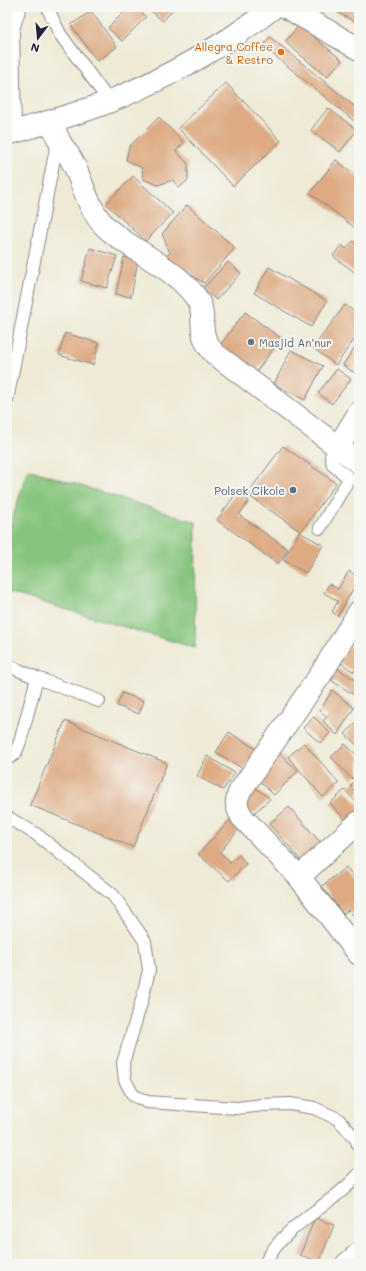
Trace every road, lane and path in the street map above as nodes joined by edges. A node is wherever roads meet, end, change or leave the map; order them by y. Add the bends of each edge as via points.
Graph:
1 (20, 7) edge
2 (49, 7) edge
3 (274, 7) edge
4 (286, 7) edge
5 (10, 31) edge
6 (359, 49) edge
7 (109, 101) junction
8 (56, 129) junction
9 (11, 133) edge
10 (7, 400) edge
11 (359, 413) edge
12 (338, 447) junction
13 (359, 463) edge
14 (320, 528) dead end
15 (359, 612) edge
16 (7, 665) edge
17 (37, 678) junction
18 (99, 701) dead end
19 (7, 759) edge
20 (7, 817) edge
21 (359, 822) edge
22 (299, 877) junction
23 (359, 954) edge
24 (359, 1147) edge
25 (359, 1174) edge
26 (359, 1254) edge
27 (265, 1264) edge
28 (347, 1264) edge

1 - 5 lane
2 - 7 lane via 60,34
3 - 7 street via 248,27 168,74
4 - 6 street
5 - 9 lane
7 - 8 street
8 - 9 street
8 - 10 lane
8 - 12 street via 97,219 183,284 200,303 202,336 207,346
11 - 12 street
12 - 13 street
12 - 14 lane via 331,456 332,465 346,474 347,482
15 - 22 street via 321,674 236,799 236,806 242,817
16 - 17 lane
17 - 18 lane
17 - 19 lane via 20,742 15,754
20 - 24 lane via 36,834 113,896 145,941 149,970 123,1063 125,1080 133,1095 147,1102 237,1108 283,1104 314,1108 338,1119 356,1139
21 - 22 street
22 - 23 street
25 - 27 lane via 289,1234 276,1247
26 - 28 street

